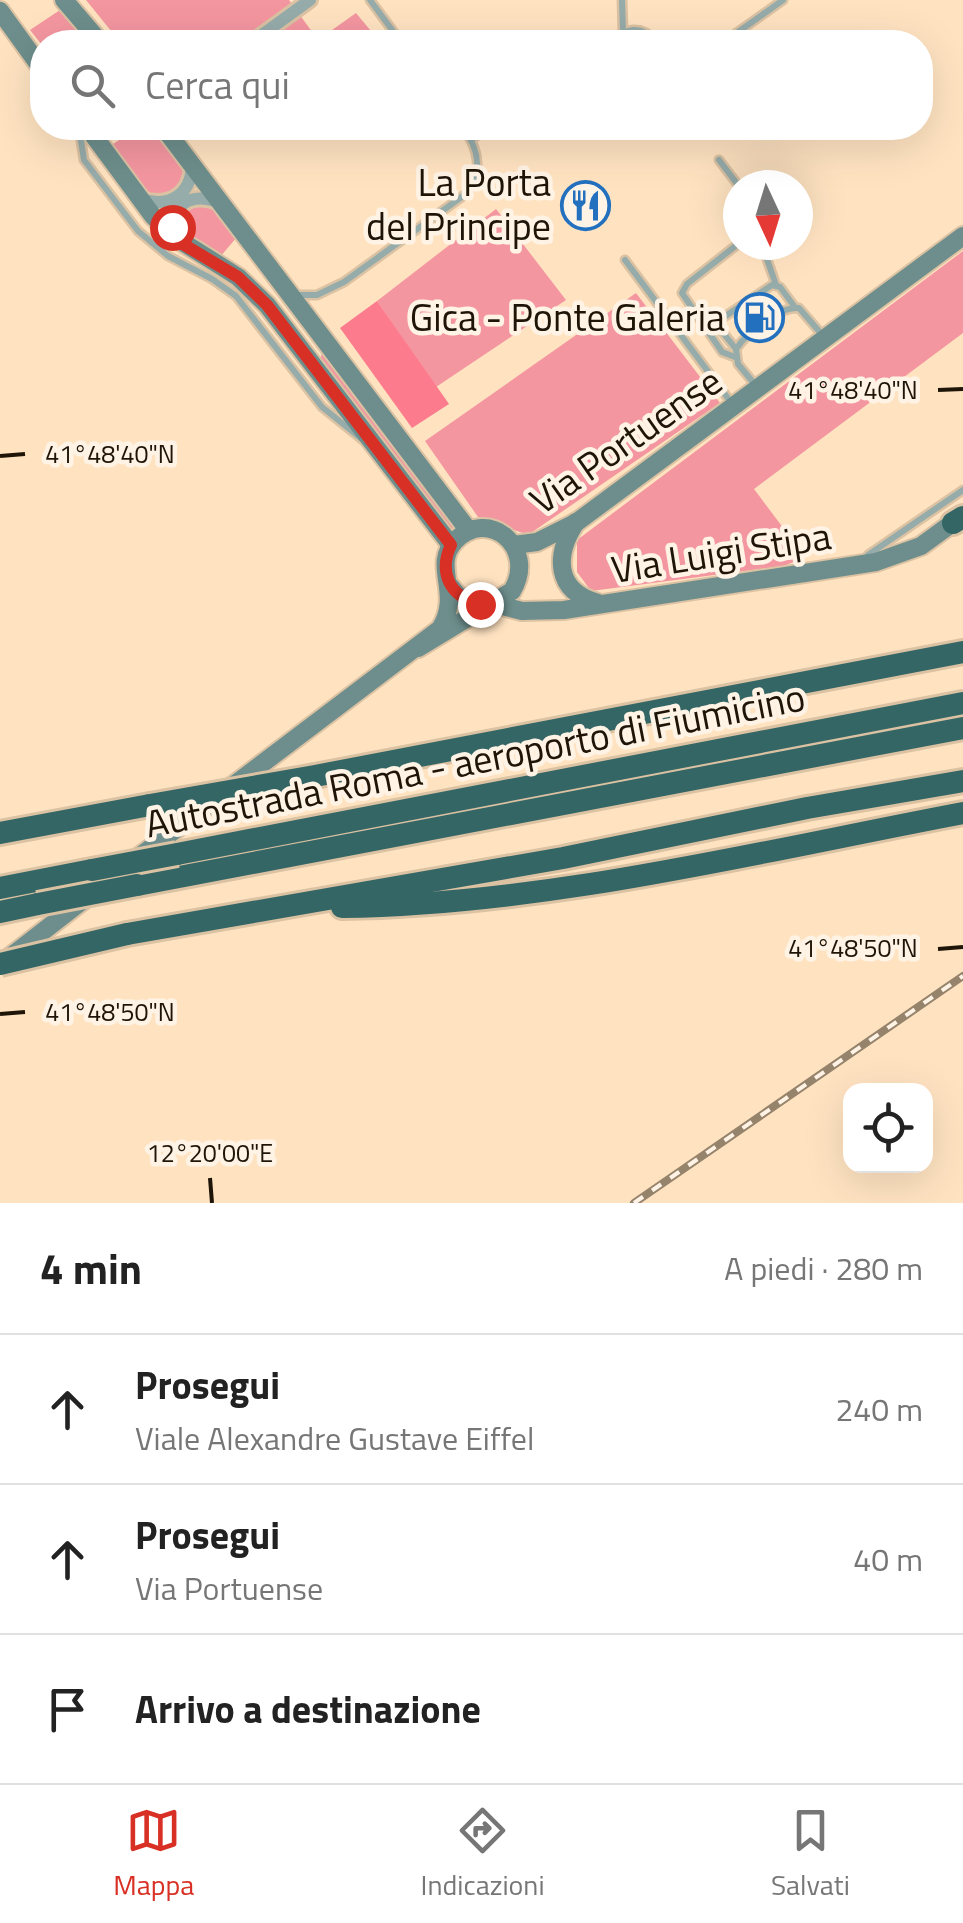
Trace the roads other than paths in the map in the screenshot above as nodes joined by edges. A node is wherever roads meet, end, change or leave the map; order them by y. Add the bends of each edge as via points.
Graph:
1 (64, 0) edge
2 (310, 0) edge
3 (370, 0) edge
4 (622, 0) edge
5 (783, 0) edge
6 (3, 9) edge
7 (90, 30) edge
8 (269, 30) edge
9 (392, 30) edge
10 (623, 30) edge
11 (741, 30) edge
12 (30, 50) edge
13 (80, 140) edge
14 (97, 140) edge
15 (173, 140) edge
16 (472, 140) edge
17 (719, 160) dead end
18 (192, 167) junction
19 (726, 170) edge
20 (141, 199) junction
21 (218, 202) junction
22 (173, 236) junction
23 (963, 236) edge
24 (723, 256) edge
25 (625, 260) dead end
26 (767, 260) edge
27 (776, 285) junction
28 (289, 293) junction
29 (795, 307) junction
30 (268, 336) junction
31 (825, 338) junction
32 (256, 342) dead end
33 (736, 353) junction
34 (758, 388) junction
35 (734, 406) junction
36 (374, 445) junction
37 (963, 490) edge
38 (960, 518) edge
39 (576, 522) junction
40 (469, 531) junction
41 (451, 545) junction
42 (514, 545) junction
43 (815, 574) junction
44 (450, 587) junction
45 (491, 603) junction
46 (602, 604) junction
47 (418, 648) junction
48 (963, 652) edge
49 (963, 703) edge
50 (963, 728) edge
51 (963, 781) edge
52 (963, 813) edge
53 (0, 833) edge
54 (0, 888) edge
55 (273, 908) junction
56 (0, 912) edge
57 (0, 964) edge

1 - 7 main road
2 - 8 street
3 - 9 lane
4 - 10 lane
5 - 11 lane
6 - 12 main road
13 - 30 lane via 86,163 138,231 227,288
14 - 20 main road
15 - 18 main road
16 - 28 lane via 477,175 455,204 334,288 309,296
17 - 19 lane
18 - 20 street via 178,197
18 - 21 main road
20 - 22 main road
21 - 22 street via 183,203 174,214
21 - 28 main road
22 - 36 main road via 259,296
23 - 31 main road, Via Portuense
24 - 33 lane via 682,293 722,352
25 - 35 lane
26 - 27 lane
27 - 29 lane
27 - 33 lane via 720,319
28 - 40 main road
29 - 31 lane
29 - 33 lane via 742,340
30 - 32 lane
30 - 36 lane via 326,412
31 - 34 main road, Via Portuense
33 - 34 lane
34 - 35 main road, Via Portuense
35 - 39 main road, Via Portuense
36 - 41 main road
37 - 43 lane via 876,552
38 - 43 main road, Via Luigi Stipa via 905,553
39 - 42 main road, Via Portuense via 537,542
39 - 46 main road via 563,547 564,575 578,596
40 - 41 main road
40 - 42 main road, Via Portuense via 494,530
41 - 44 main road, Via Portuense via 444,566
42 - 45 main road, Via Portuense via 518,580
43 - 46 main road, Via Luigi Stipa
44 - 45 main road via 468,601
44 - 47 main road, Via Portuense via 444,624
45 - 46 main road, Via Luigi Stipa via 531,612
45 - 47 main road, Via Portuense
47 - 57 main road, Via Portuense
48 - 53 highway, bridge
49 - 54 highway, Autostrada Roma - aeroporto di Fiumicino, bridge
50 - 56 highway, Autostrada Roma - aeroporto di Fiumicino, bridge
51 - 55 highway
52 - 55 highway via 542,893 424,906
55 - 57 highway, bridge

